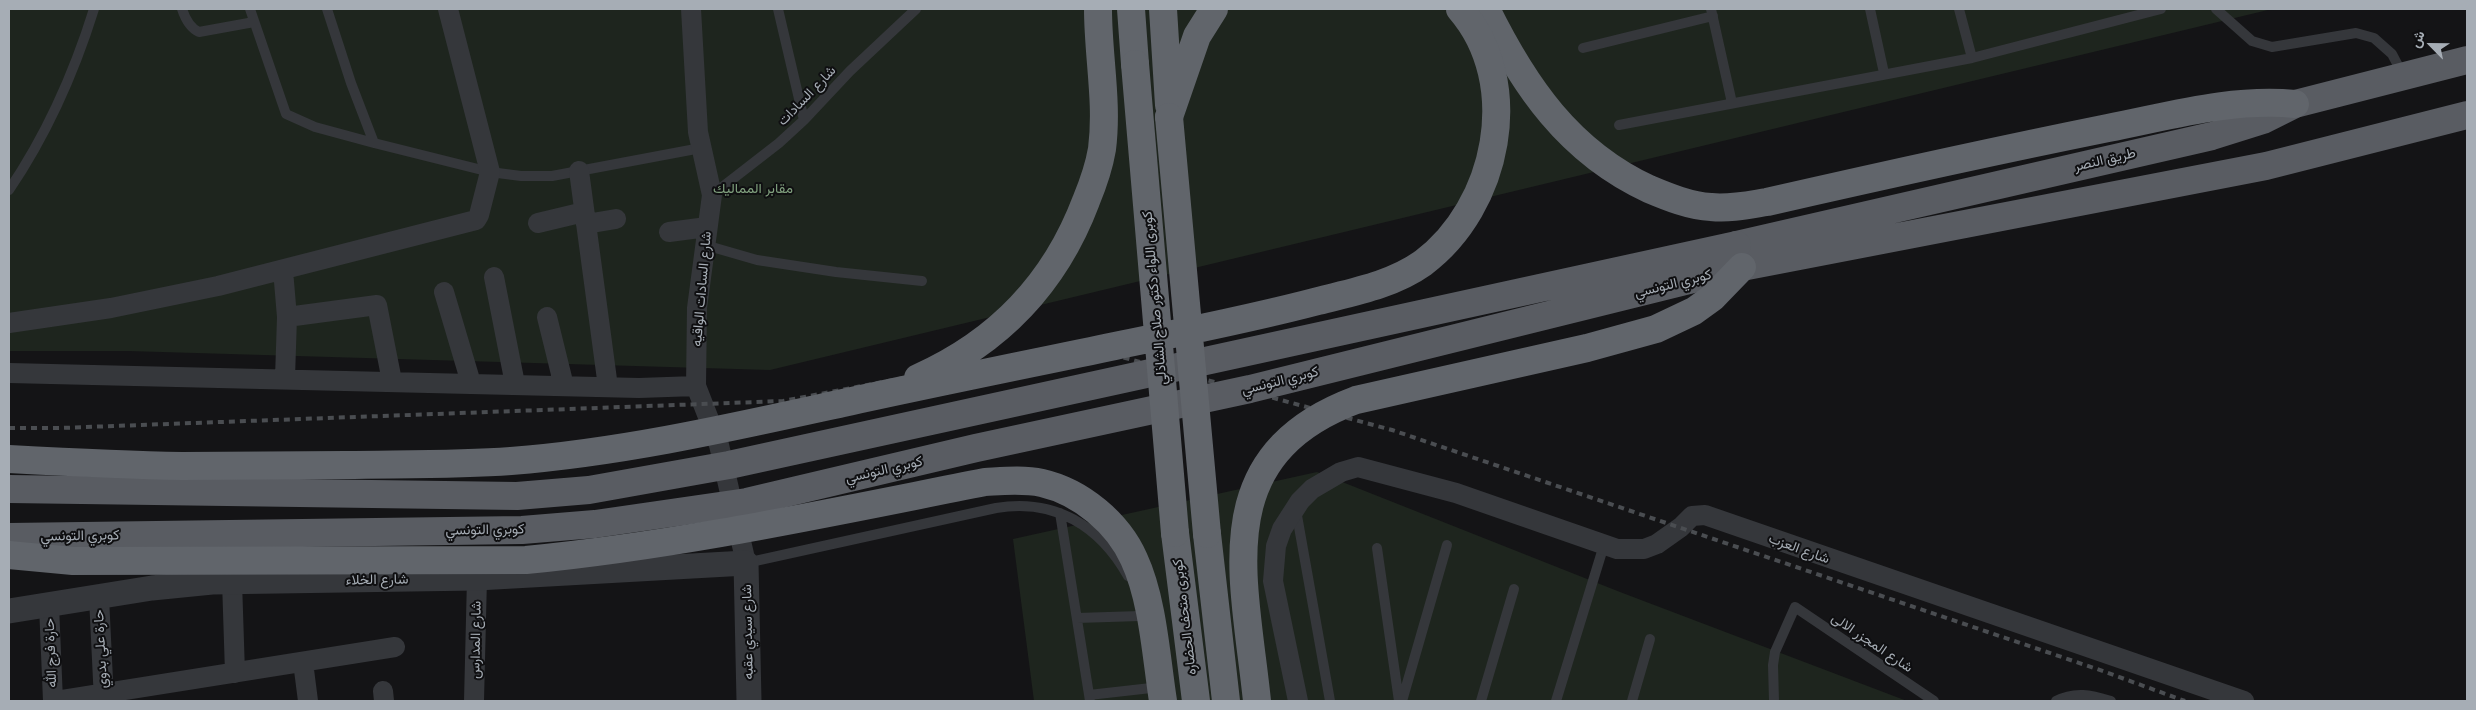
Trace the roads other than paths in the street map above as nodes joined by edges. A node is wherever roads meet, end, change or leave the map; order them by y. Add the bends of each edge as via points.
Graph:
1 (94, 9) edge
2 (182, 9) edge
3 (250, 9) edge
4 (327, 9) edge
5 (448, 9) edge
6 (691, 9) edge
7 (778, 9) edge
8 (916, 9) edge
9 (1098, 9) edge
10 (1131, 9) edge
11 (1162, 9) edge
12 (1214, 9) edge
13 (1460, 9) edge
14 (1486, 9) edge
15 (1870, 9) edge
16 (1959, 9) edge
17 (2161, 9) edge
18 (2216, 9) edge
19 (1712, 12) edge
20 (254, 22) junction
21 (1583, 48) dead end
22 (1972, 58) junction
23 (2467, 60) edge
24 (1884, 74) junction
25 (2404, 76) junction
26 (1732, 103) junction
27 (2295, 104) junction
28 (2467, 114) edge
29 (1169, 117) junction
30 (804, 120) junction
31 (1619, 125) dead end
32 (374, 143) junction
33 (701, 148) junction
34 (579, 171) junction
35 (490, 172) junction
36 (9, 190) edge
37 (712, 195) junction
38 (585, 218) junction
39 (616, 219) dead end
40 (538, 223) dead end
41 (669, 232) dead end
42 (706, 236) junction
43 (1739, 256) junction
44 (283, 270) junction
45 (494, 277) dead end
46 (922, 281) dead end
47 (444, 292) dead end
48 (287, 317) junction
49 (547, 317) dead end
50 (9, 323) edge
51 (9, 373) edge
52 (285, 378) junction
53 (392, 381) junction
54 (471, 383) junction
55 (514, 384) junction
56 (564, 386) junction
57 (696, 386) junction
58 (608, 387) junction
59 (868, 398) junction
60 (9, 460) edge
61 (9, 489) edge
62 (1296, 506) junction
63 (1060, 513) junction
64 (1175, 533) joint
65 (9, 537) edge
66 (1447, 545) dead end
67 (1604, 545) junction
68 (1377, 548) dead end
69 (9, 554) edge
70 (746, 563) junction
71 (477, 578) junction
72 (232, 581) junction
73 (1132, 588) dead end
74 (1514, 589) dead end
75 (99, 597) junction
76 (49, 605) junction
77 (9, 611) edge
78 (1077, 618) junction
79 (1650, 639) dead end
80 (395, 647) dead end
81 (303, 662) junction
82 (235, 673) junction
83 (1157, 695) edge
84 (103, 698) edge
85 (1089, 698) edge
86 (1776, 700) edge
87 (55, 701) edge
88 (308, 701) edge
89 (474, 701) edge
90 (749, 701) edge
91 (1153, 701) edge
92 (1196, 701) edge
93 (1226, 701) edge
94 (1257, 701) edge
95 (1298, 701) edge
96 (1330, 701) edge
97 (1400, 701) edge
98 (1481, 701) edge
99 (1556, 701) edge
100 (1632, 701) edge
101 (1934, 701) edge
102 (2056, 701) edge
103 (2111, 701) edge
104 (2244, 701) edge

1 - 36 lane via 73,71 33,155
2 - 20 lane via 185,18 199,32
3 - 20 lane
4 - 32 lane via 350,83
5 - 35 street
6 - 33 street, شارع السادات الواقيه
7 - 30 lane
8 - 30 lane, شارع السادات
9 - 59 highway, bridge via 1104,112 1102,150 1093,182 1063,254 1018,311 971,350
10 - 64 highway, كوبرى اللواء دكتور صلاح الشاذلي, bridge
11 - 29 highway
12 - 29 highway via 1197,36
13 - 59 highway, bridge via 1469,18 1486,51 1495,86 1497,123 1490,160 1476,198 1452,234 1422,264 1375,286 1273,313
14 - 27 highway via 1551,115 1591,155 1635,182 1684,202 1710,207 1767,202 2206,107 2250,102
15 - 24 lane
16 - 22 lane
17 - 22 lane
18 - 25 lane via 2252,41 2272,47 2356,33 2374,38 2392,54
19 - 21 lane
19 - 26 lane
20 - 32 lane via 286,114 315,127
22 - 24 lane
23 - 25 highway, طريق النصر
24 - 26 lane
25 - 27 highway, طريق النصر
26 - 31 lane
27 - 43 highway, طريق النصر via 2263,120 2212,136
28 - 43 highway via 2266,166
29 - 93 highway, bridge via 1207,534
30 - 37 lane, شارع السادات
32 - 35 lane
33 - 34 lane
33 - 37 street, شارع السادات الواقيه
34 - 35 lane via 552,176
34 - 38 street
35 - 44 street via 480,215 470,223
37 - 42 street, شارع السادات الواقيه
38 - 39 street
38 - 40 street
38 - 58 street
41 - 42 street
42 - 46 lane via 757,260
42 - 57 street, شارع السادات الواقيه via 697,308
43 - 61 highway, كوبري التونسي, bridge via 729,465 589,490 509,496
43 - 65 highway, كوبري التونسي, bridge via 1250,389 966,450 747,502 595,524 522,530
43 - 94 highway, bridge via 1712,298 1656,329 1587,348 1356,400 1327,411 1300,428 1278,449 1260,476 1249,505 1243,536
44 - 48 street
44 - 50 street via 111,308
45 - 55 street
47 - 54 street
48 - 52 street
48 - 53 street via 377,305
49 - 56 street
51 - 52 street
52 - 53 street
53 - 54 street
54 - 55 street
55 - 56 street
56 - 58 street
57 - 58 street
57 - 70 street, شارع السادات الواقيه via 719,445
59 - 60 highway, bridge via 638,446 510,461 180,466
62 - 67 street, شارع العزب via 1326,479 1358,467 1475,499
62 - 95 street via 1276,546 1273,581
62 - 96 lane
63 - 70 lane via 1010,506
63 - 73 lane via 1080,522 1108,545
63 - 78 lane
64 - 92 highway, كوبرى متحف الحضاره
66 - 97 lane
67 - 99 lane
67 - 104 street, شارع العزب via 1617,549 1644,549 1657,544 1692,516 1705,515
68 - 97 lane
69 - 83 highway, bridge via 73,561 526,560 690,538 985,482 1012,480 1071,494 1097,511 1118,532 1134,558 1144,587
70 - 71 street, شارع الخلاء
70 - 90 street, شارع سيدي عقبه
71 - 72 street, شارع الخلاء
71 - 89 street, شارع المدارس
72 - 75 street, شارع الخلاء via 152,588
72 - 82 street
74 - 98 lane
75 - 76 street, شارع الخلاء
75 - 84 street, حارة علي بدوي
76 - 77 street, شارع الخلاء
76 - 87 street, حارة فرج الله
78 - 83 lane via 1139,611
78 - 85 lane
79 - 100 lane
80 - 81 street
81 - 82 street
81 - 88 street
82 - 84 street
83 - 85 lane
83 - 91 lane
84 - 87 street
86 - 101 lane, شارع المجزر الالى via 1775,652 1795,607
102 - 103 lane via 2085,694

